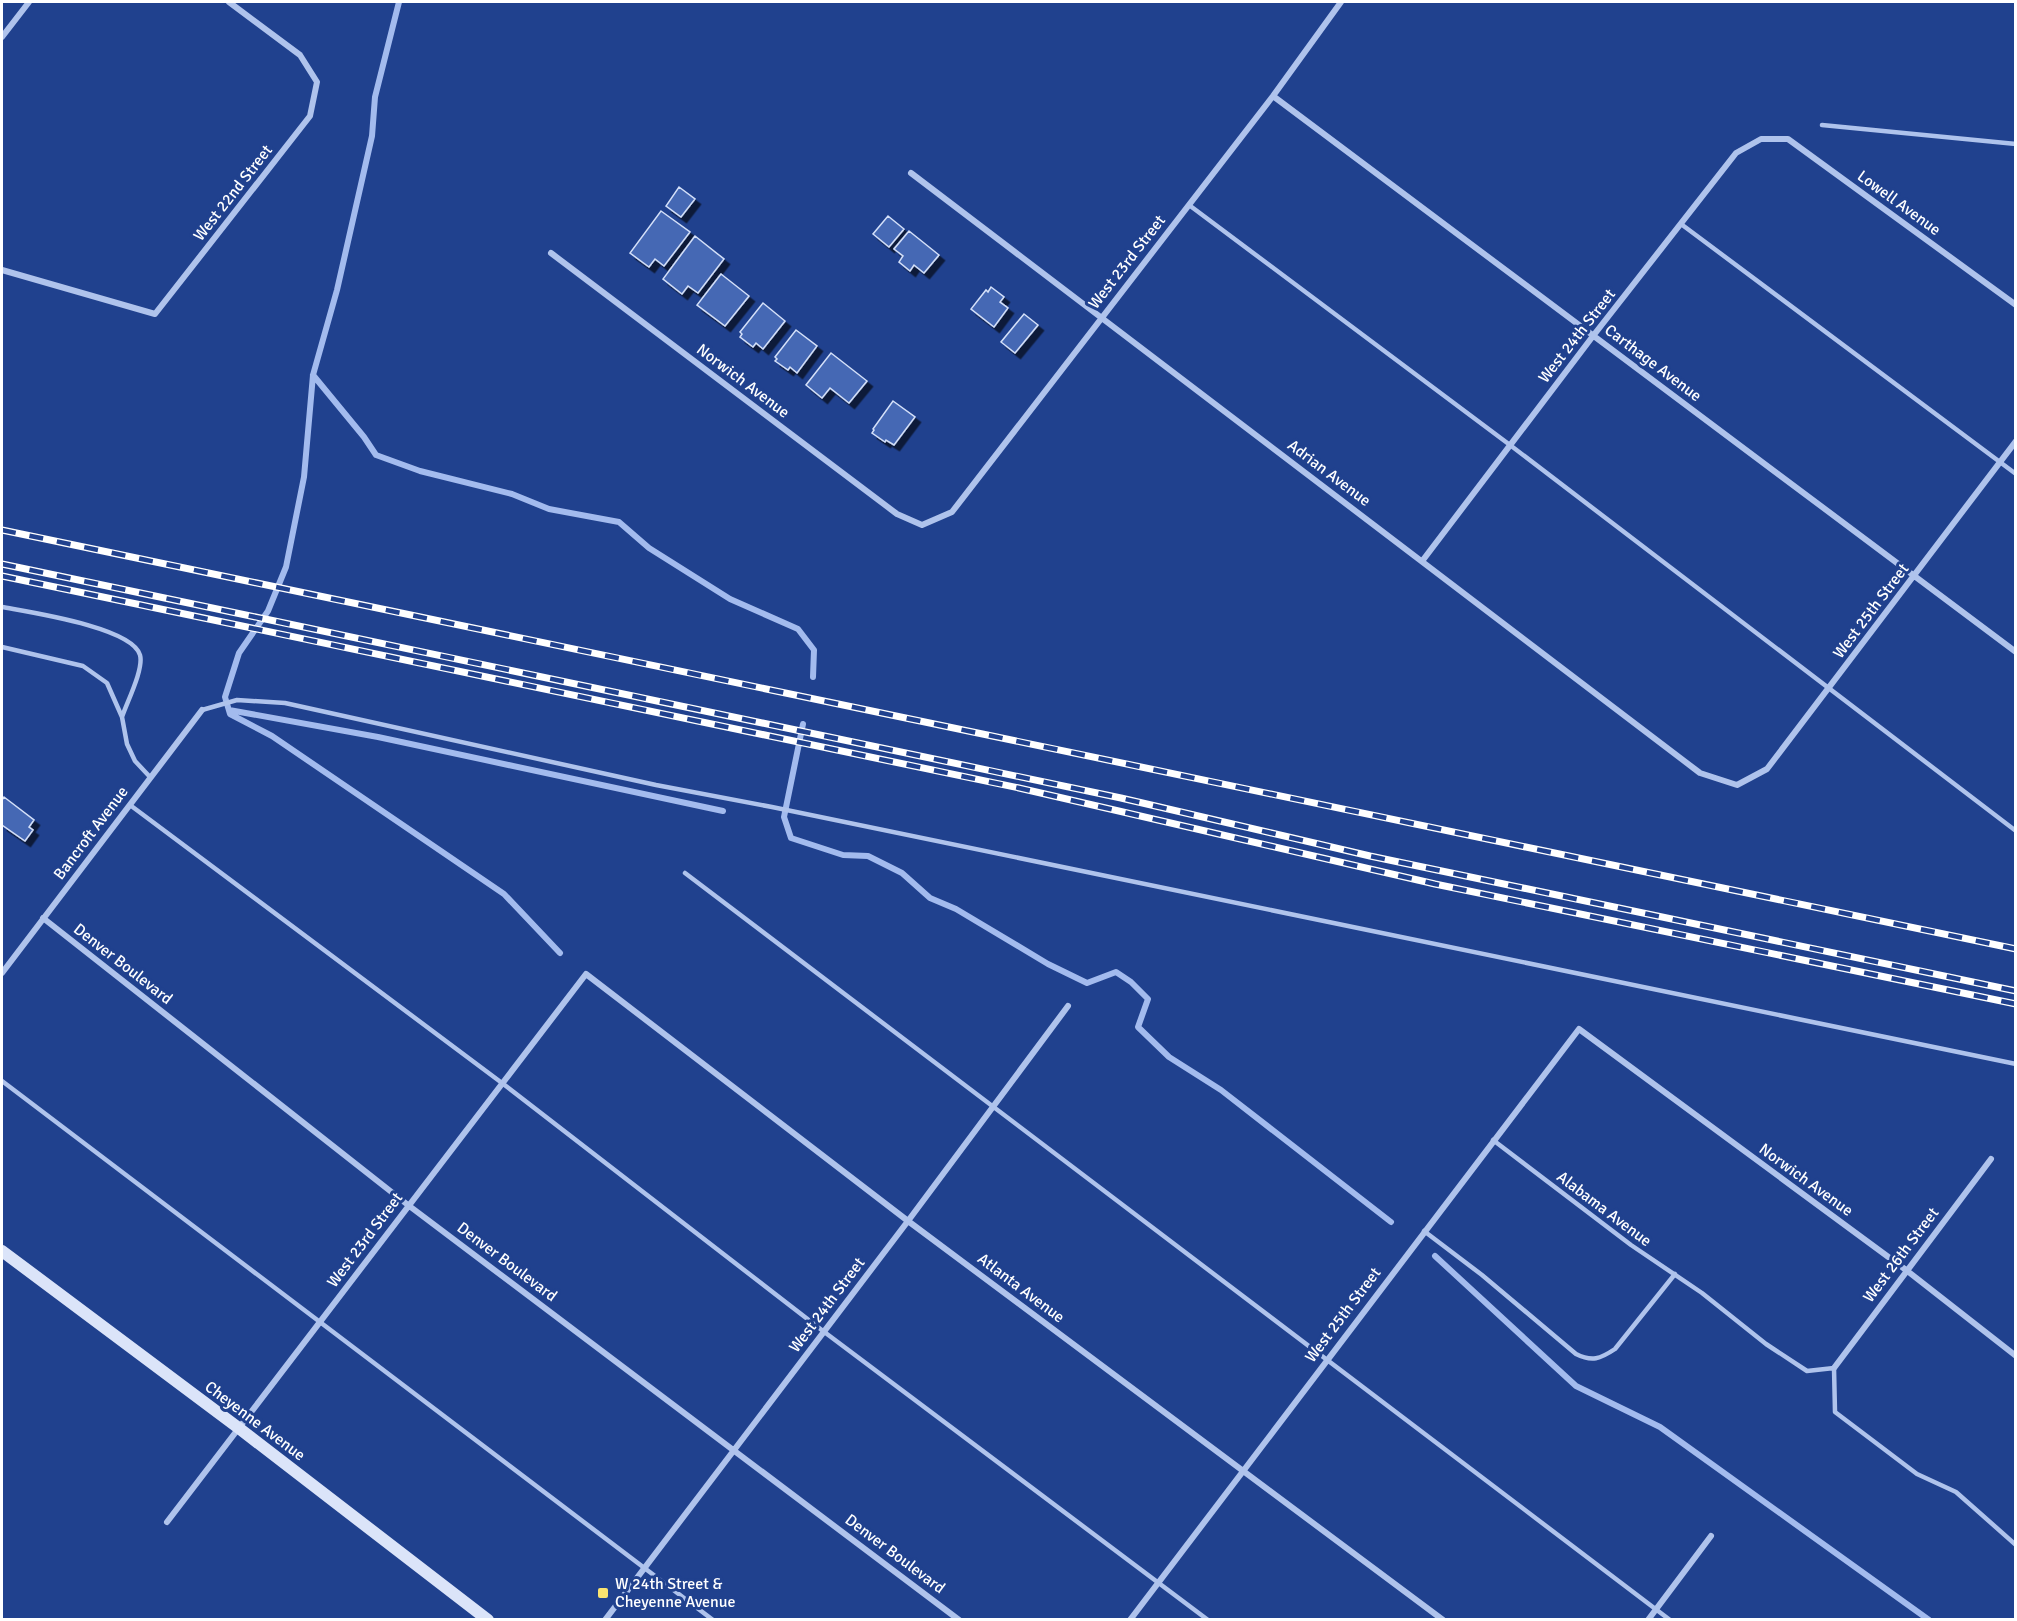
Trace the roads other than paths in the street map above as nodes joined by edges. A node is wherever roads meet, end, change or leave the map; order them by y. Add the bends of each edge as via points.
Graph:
1 (29, 2) edge
2 (229, 2) edge
3 (1341, 2) edge
4 (2, 37) edge
5 (1273, 96) junction
6 (1822, 125) dead end
7 (1761, 139) joint
8 (2016, 144) edge
9 (911, 173) dead end
10 (1188, 205) junction
11 (1681, 224) junction
12 (551, 253) dead end
13 (2, 270) edge
14 (2016, 305) edge
15 (1100, 319) junction
16 (1593, 336) junction
17 (2016, 441) edge
18 (1510, 445) junction
19 (2000, 462) junction
20 (2016, 474) edge
21 (922, 525) joint
22 (1423, 560) junction
23 (1915, 576) junction
24 (2, 607) edge
25 (2, 647) edge
26 (2016, 652) edge
27 (1828, 689) junction
28 (202, 710) joint
29 (122, 717) junction
30 (150, 777) junction
31 (1737, 785) joint
32 (130, 806) junction
33 (2016, 831) edge
34 (685, 873) dead end
35 (43, 918) junction
36 (2, 973) edge
37 (586, 974) joint
38 (1068, 1006) dead end
39 (1579, 1029) joint
40 (2016, 1064) edge
41 (2, 1081) edge
42 (502, 1083) junction
43 (992, 1106) junction
44 (1493, 1140) junction
45 (1991, 1159) dead end
46 (408, 1205) junction
47 (908, 1221) junction
48 (1424, 1231) junction
49 (2, 1251) edge
50 (1906, 1270) junction
51 (1674, 1274) junction
52 (321, 1321) junction
53 (824, 1331) junction
54 (2016, 1356) edge
55 (1327, 1359) junction
56 (1834, 1368) junction
57 (240, 1430) junction
58 (734, 1449) junction
59 (1243, 1470) junction
60 (167, 1522) dead end
61 (1711, 1536) dead end
62 (2016, 1545) edge
63 (644, 1568) junction
64 (1158, 1582) junction
65 (1656, 1609) junction
66 (488, 1620) edge
67 (605, 1620) edge
68 (713, 1620) edge
69 (959, 1620) edge
70 (1130, 1620) edge
71 (1208, 1620) edge
72 (1443, 1620) edge
73 (1648, 1620) edge
74 (1670, 1620) edge

1 - 4 street
2 - 13 street, West 22nd Street via 300,55 317,82 310,116 155,314
3 - 5 street, West 23rd Street
5 - 10 street, West 23rd Street
5 - 16 street, Carthage Avenue
6 - 8 lane
7 - 11 street, West 24th Street via 1736,153
7 - 14 street, Lowell Avenue via 1788,139
9 - 15 street, Adrian Avenue
10 - 15 street, West 23rd Street
10 - 18 lane
11 - 16 street, West 24th Street
11 - 19 lane
12 - 21 street, Norwich Avenue via 897,514
15 - 21 street, West 23rd Street via 952,512
15 - 22 street, Adrian Avenue
16 - 18 street, West 24th Street
16 - 23 street, Carthage Avenue
17 - 19 street, West 25th Street
18 - 22 street, West 24th Street
18 - 27 lane
19 - 20 lane
19 - 23 street, West 25th Street
22 - 31 street, Adrian Avenue via 1700,773
23 - 26 street, Carthage Avenue
23 - 27 street, West 25th Street
24 - 29 lane via 74,621 133,644 140,654 140,668
25 - 29 lane via 83,666 107,683
27 - 31 street, West 25th Street via 1767,769
27 - 33 lane
28 - 30 street, Bancroft Avenue
28 - 40 lane via 237,700 285,703 656,785
29 - 30 lane via 127,744 135,761
30 - 32 street, Bancroft Avenue
32 - 35 street, Bancroft Avenue
32 - 42 lane
34 - 43 lane
35 - 36 street, Bancroft Avenue
35 - 46 street, Denver Boulevard
37 - 42 street, West 23rd Street
37 - 47 street, Atlanta Avenue
38 - 43 street, West 24th Street
39 - 44 street, West 25th Street
39 - 50 street, Norwich Avenue
41 - 52 lane
42 - 46 street, West 23rd Street
42 - 53 lane
43 - 47 street, West 24th Street
43 - 55 lane
44 - 48 street, West 25th Street
44 - 51 lane, Alabama Avenue
45 - 50 street, West 26th Street
46 - 52 street, West 23rd Street
46 - 58 street, Denver Boulevard
47 - 53 street, West 24th Street
47 - 59 street, Atlanta Avenue
48 - 51 lane via 1576,1354 1589,1360 1602,1358 1615,1349
48 - 55 street, West 25th Street
49 - 57 street, Cheyenne Avenue
50 - 54 street, Norwich Avenue
50 - 56 street, West 26th Street
51 - 56 lane, Alabama Avenue via 1808,1371
52 - 57 street, West 23rd Street
52 - 63 lane
53 - 58 street, West 24th Street
53 - 64 lane
55 - 59 street, West 25th Street
55 - 65 lane
56 - 62 lane via 1835,1412 1917,1474 1956,1492
57 - 60 street, West 23rd Street
57 - 66 street, Cheyenne Avenue
58 - 63 street, West 24th Street
58 - 69 street, Denver Boulevard
59 - 64 street, West 25th Street
59 - 72 street, Atlanta Avenue
61 - 65 street
63 - 67 street, West 24th Street
63 - 68 lane
64 - 70 street, West 25th Street
64 - 71 lane
65 - 73 street
65 - 74 lane

